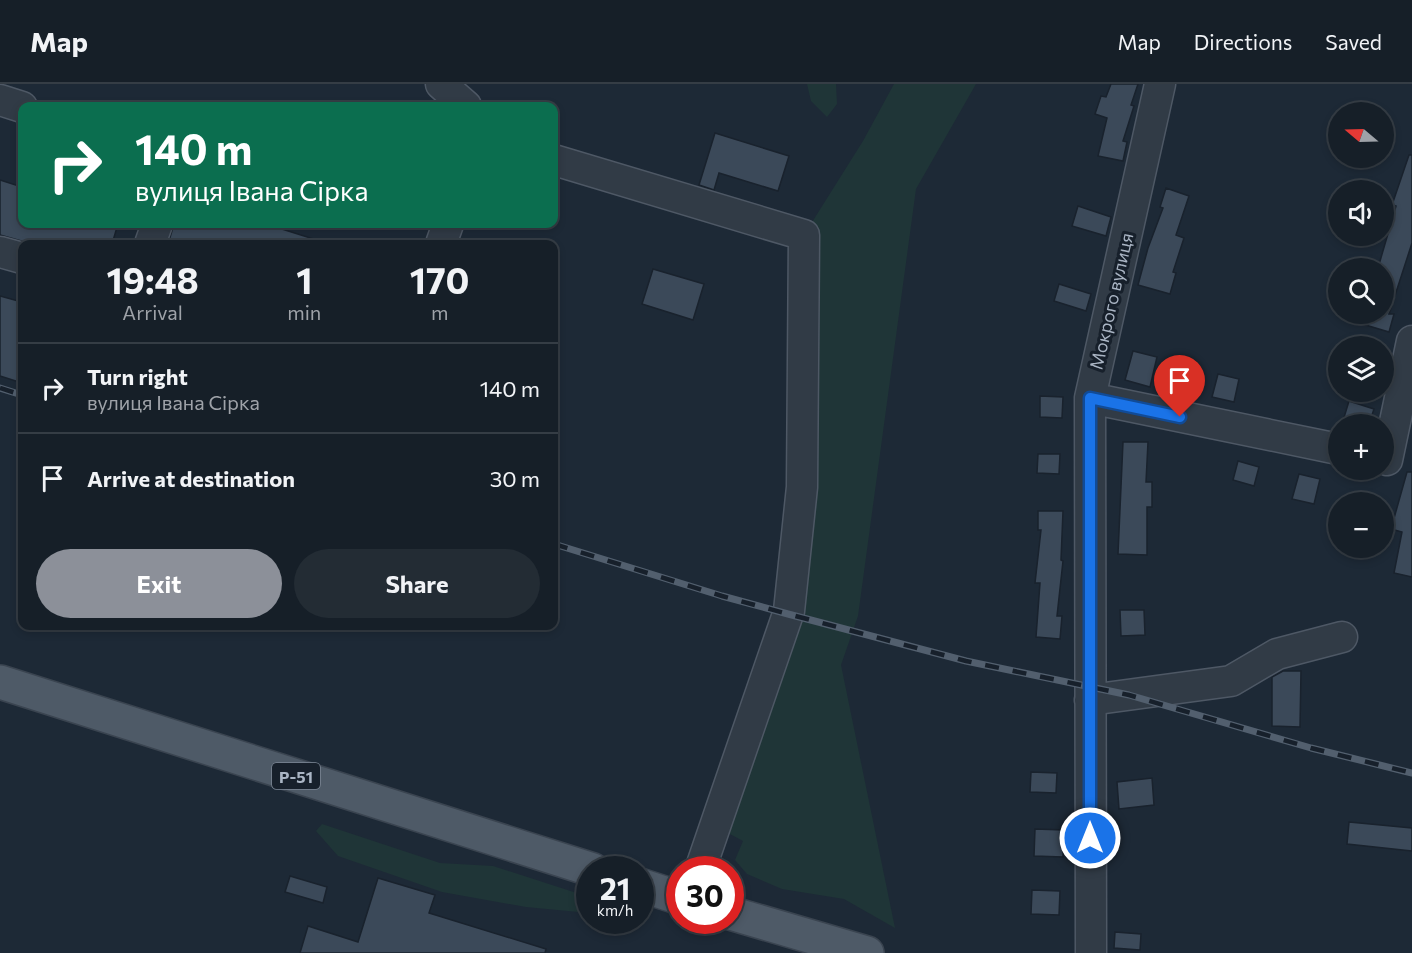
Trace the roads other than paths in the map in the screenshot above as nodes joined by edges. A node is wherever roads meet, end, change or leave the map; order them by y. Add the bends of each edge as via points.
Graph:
1 (441, 84) edge
2 (1160, 84) edge
3 (0, 100) edge
4 (461, 102) edge
5 (18, 106) edge
6 (558, 161) edge
7 (0, 252) edge
8 (18, 257) edge
9 (1412, 341) edge
10 (1090, 398) junction
11 (1328, 447) edge
12 (1394, 461) edge
13 (1342, 637) dead end
14 (0, 682) edge
15 (1090, 700) junction
16 (705, 856) edge
17 (576, 865) edge
18 (744, 917) edge
19 (867, 953) edge
20 (1090, 953) edge

1 - 4 street
2 - 10 street, Мокрого вулиця
3 - 5 street
6 - 16 street via 804,235 802,487 789,611
7 - 8 street
9 - 12 street
10 - 11 street
10 - 15 street, Мокрого вулиця
13 - 15 street via 1277,654 1231,681
14 - 17 main road, Р-51
15 - 20 street, Мокрого вулиця
18 - 19 main road

